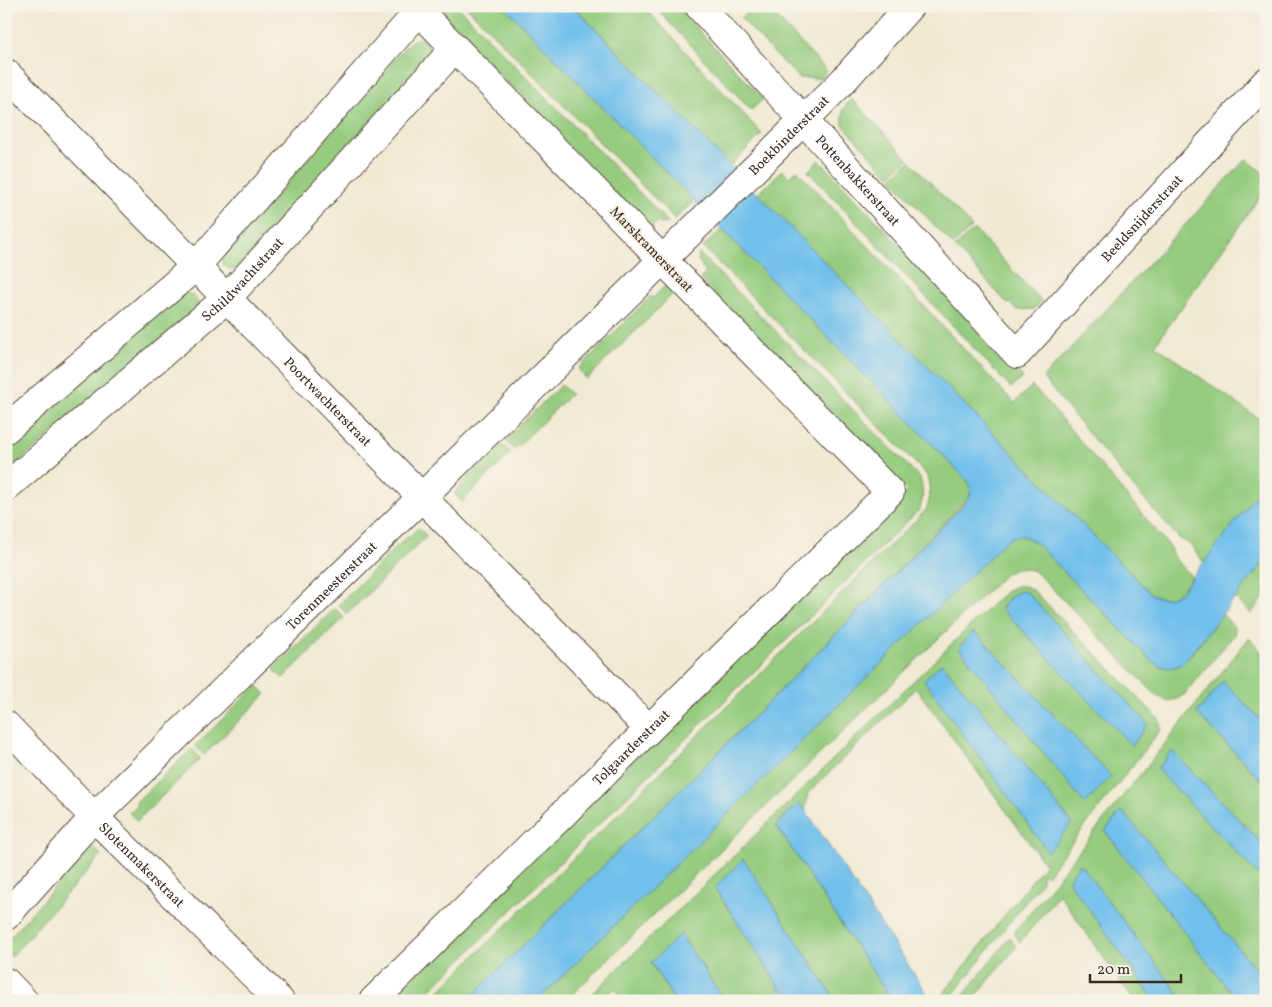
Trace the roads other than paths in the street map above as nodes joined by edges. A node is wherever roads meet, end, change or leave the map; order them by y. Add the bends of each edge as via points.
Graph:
1 (700, 6) edge
2 (910, 6) edge
3 (417, 9) edge
4 (455, 48) junction
5 (6, 73) edge
6 (1266, 82) edge
7 (804, 120) junction
8 (662, 260) junction
9 (196, 266) junction
10 (227, 298) junction
11 (1017, 354) joint
12 (6, 429) edge
13 (6, 487) edge
14 (890, 492) joint
15 (422, 497) junction
16 (6, 725) edge
17 (649, 729) junction
18 (94, 817) junction
19 (6, 916) edge
20 (6, 982) edge
21 (24, 1001) edge
22 (280, 1001) edge
23 (373, 1001) edge

1 - 7 street, Pottenbakkerstraat
2 - 7 street, Boekbinderstraat
3 - 4 street, Marskramerstraat
3 - 9 street
4 - 8 street, Marskramerstraat
4 - 10 street, Schildwachtstraat
5 - 9 street, Poortwachterstraat
6 - 11 street, Beeldsnijderstraat
7 - 8 street, Boekbinderstraat
7 - 11 street, Pottenbakkerstraat
8 - 14 street, Marskramerstraat
8 - 15 street, Torenmeesterstraat
9 - 10 street, Poortwachterstraat
9 - 12 street
10 - 13 street, Schildwachtstraat
10 - 15 street, Poortwachterstraat
14 - 17 street, Tolgaarderstraat
15 - 17 street, Poortwachterstraat
15 - 18 street, Torenmeesterstraat
16 - 18 street, Slotenmakerstraat
17 - 23 street, Tolgaarderstraat
18 - 19 street, Torenmeesterstraat
18 - 22 street, Slotenmakerstraat
20 - 21 street

